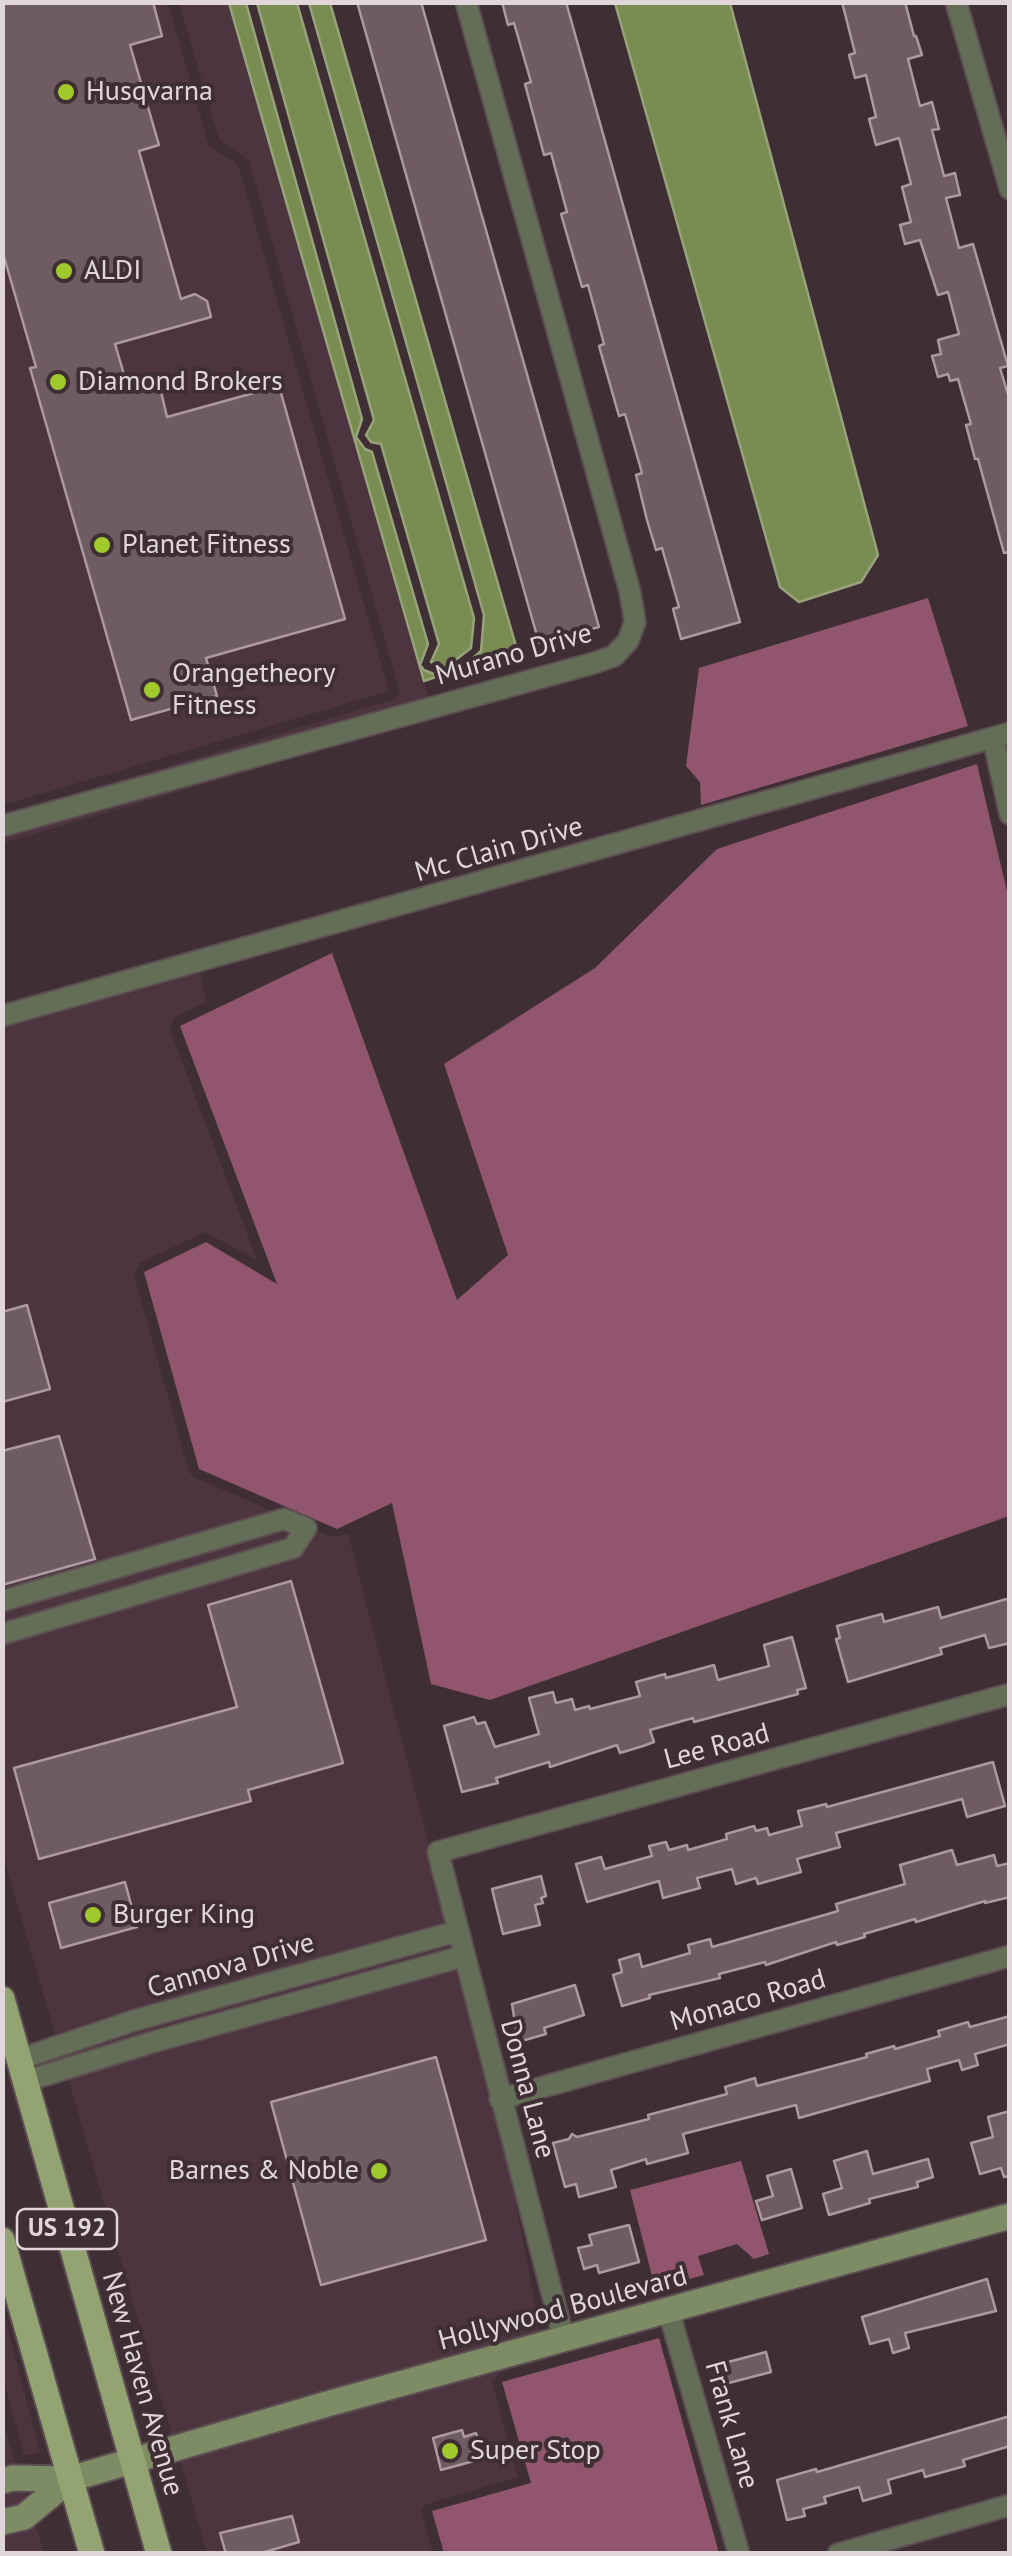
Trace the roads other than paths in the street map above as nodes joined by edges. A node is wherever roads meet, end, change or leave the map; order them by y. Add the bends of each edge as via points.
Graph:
1 (466, 2) edge
2 (956, 2) edge
3 (1010, 189) edge
4 (1001, 736) edge
5 (1010, 814) edge
6 (2, 826) edge
7 (2, 1016) edge
8 (2, 1601) edge
9 (2, 1634) edge
10 (1010, 1694) edge
11 (438, 1852) joint
12 (458, 1931) junction
13 (464, 1956) junction
14 (1010, 1956) edge
15 (2, 1999) edge
16 (16, 2073) edge
17 (500, 2099) junction
18 (1010, 2216) edge
19 (2, 2240) edge
20 (669, 2312) junction
21 (564, 2340) junction
22 (132, 2458) junction
23 (70, 2479) junction
24 (2, 2481) edge
25 (1010, 2505) edge
26 (2, 2522) edge
27 (92, 2554) edge
28 (159, 2554) edge
29 (739, 2554) edge
30 (838, 2554) edge

1 - 6 street, Murano Drive via 630,592 635,622 628,641 594,663
2 - 3 street
4 - 5 street
4 - 7 street, Mc Clain Drive
8 - 9 street via 284,1519 306,1528 294,1548
10 - 11 street, Lee Road
11 - 12 street, Donna Lane
12 - 13 street, Donna Lane
12 - 16 street, Cannova Drive via 136,2020
13 - 16 street, Cannova Drive
13 - 17 street, Donna Lane
14 - 17 street, Monaco Road
15 - 16 main road, New Haven Avenue / US 192
16 - 22 main road, New Haven Avenue / US 192
17 - 21 street, Donna Lane
18 - 20 street, Hollywood Boulevard
19 - 23 main road, US 192
20 - 21 street, Hollywood Boulevard
20 - 29 street, Frank Lane
21 - 22 street, Hollywood Boulevard
22 - 23 street, Hollywood Boulevard
22 - 28 main road, New Haven Avenue / US 192
23 - 24 street
23 - 26 street via 24,2517
23 - 27 main road, US 192
25 - 30 street

